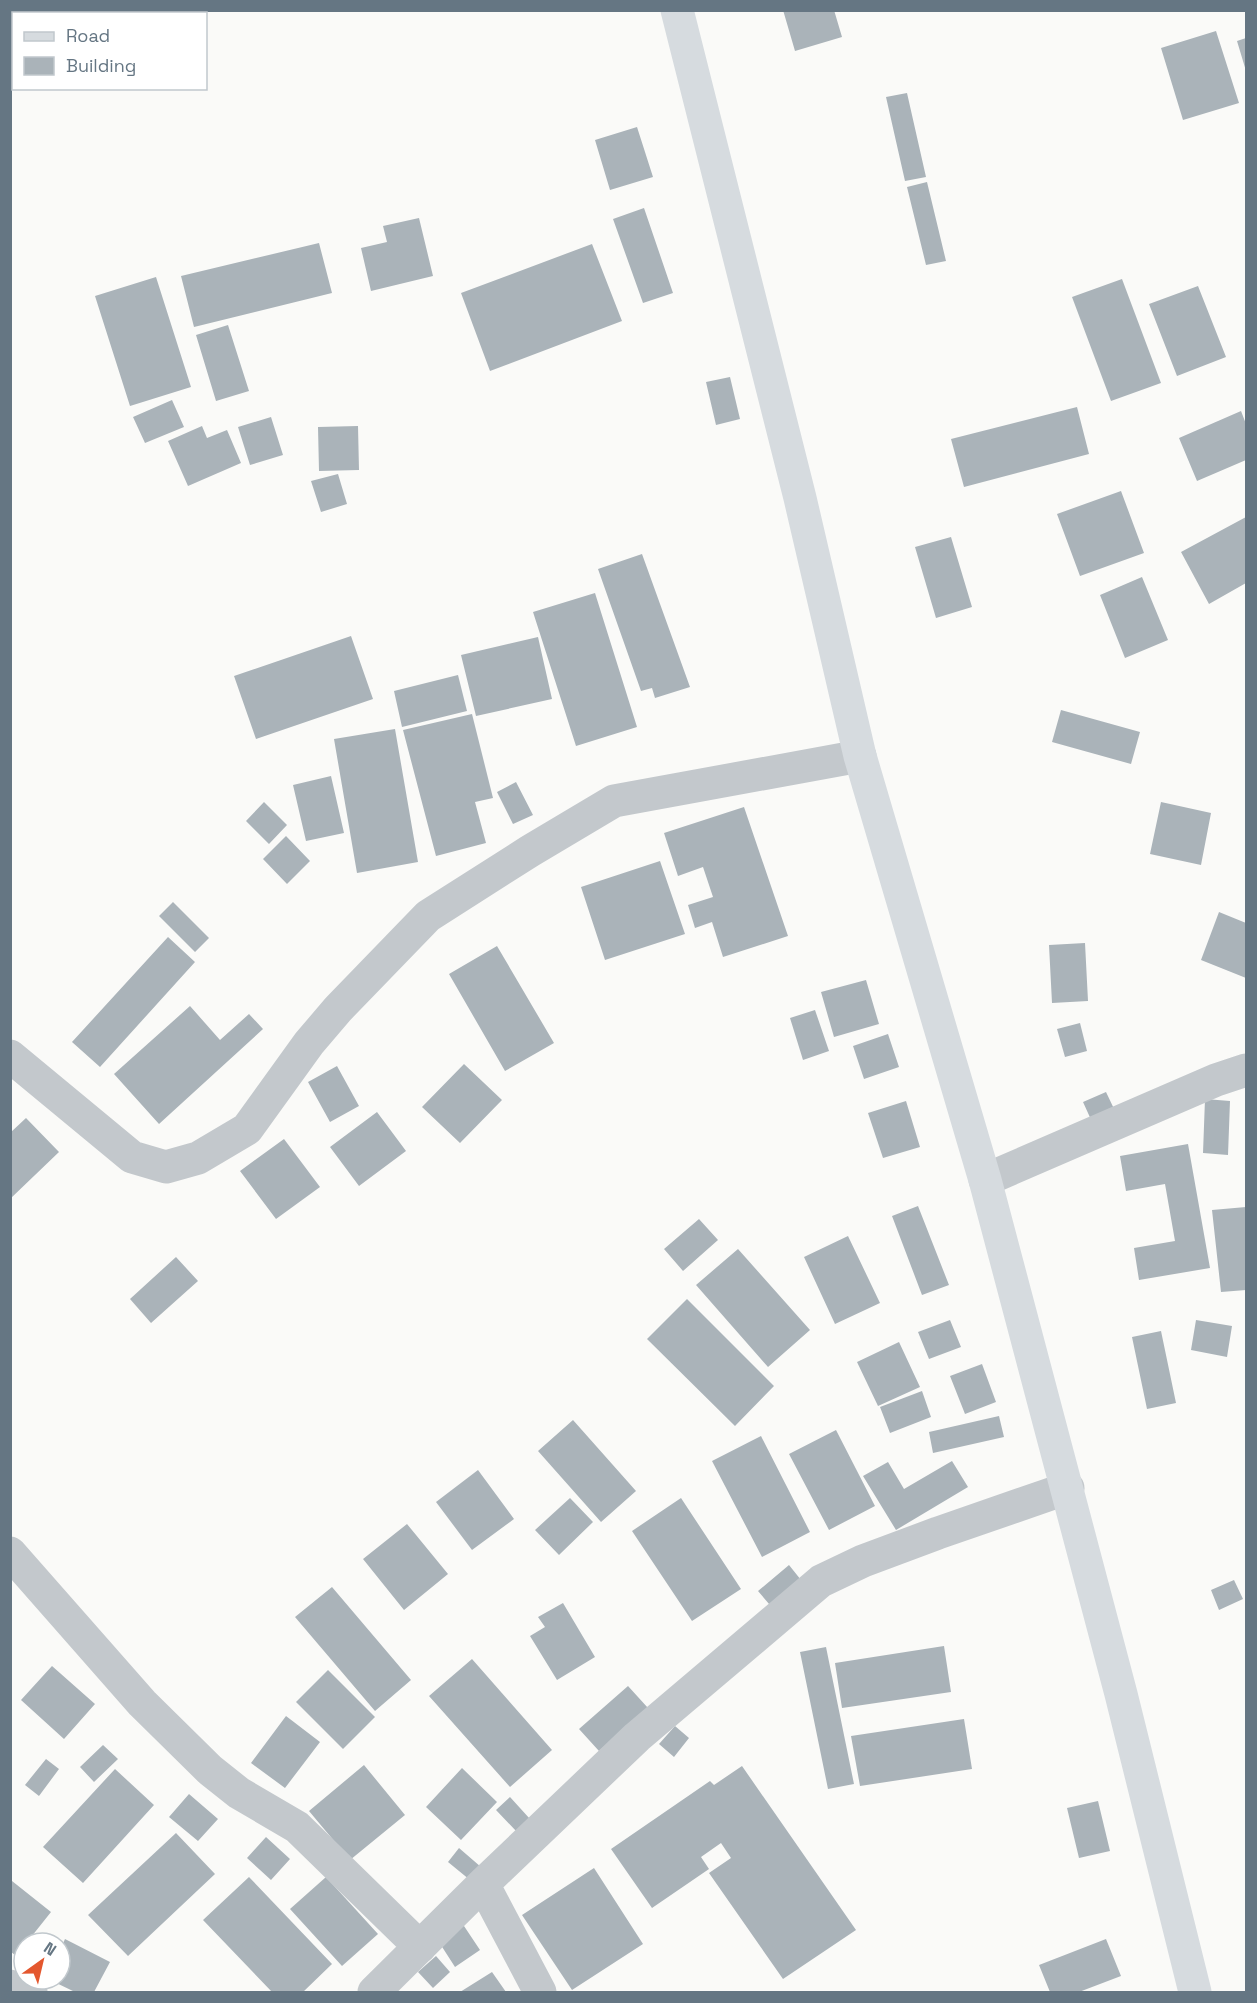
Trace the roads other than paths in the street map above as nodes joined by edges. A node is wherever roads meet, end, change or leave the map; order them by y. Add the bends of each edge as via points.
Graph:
1 (677, 10) edge
2 (860, 756) junction
3 (10, 1056) edge
4 (1246, 1070) edge
5 (985, 1180) junction
6 (1068, 1488) junction
7 (10, 1553) edge
8 (483, 1884) junction
9 (420, 1947) junction
10 (10, 1986) edge
11 (32, 1992) edge
12 (374, 1992) edge
13 (540, 1992) edge
14 (1195, 1992) edge

1 - 2 main road via 800,498
2 - 3 street via 614,801 530,850 428,916 309,1043 247,1129 198,1158 166,1167 132,1157
2 - 5 main road
4 - 5 street
5 - 6 main road
6 - 8 street via 863,1561 821,1581 637,1737
6 - 14 main road
7 - 9 street via 142,1704 210,1770 239,1793 297,1827
8 - 9 street
8 - 13 street
9 - 12 street
10 - 11 street

